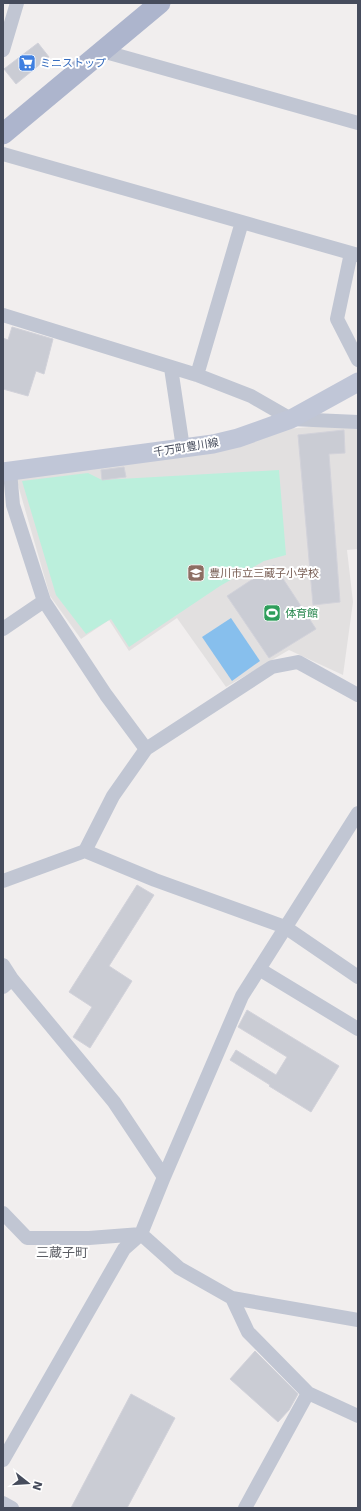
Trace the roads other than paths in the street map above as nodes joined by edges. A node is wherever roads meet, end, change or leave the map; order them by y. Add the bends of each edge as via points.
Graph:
1 (17, 3) edge
2 (160, 3) edge
3 (3, 50) edge
4 (102, 51) junction
5 (358, 123) edge
6 (3, 134) edge
7 (3, 154) edge
8 (242, 222) junction
9 (354, 254) edge
10 (3, 315) edge
11 (358, 360) edge
12 (171, 368) junction
13 (197, 375) junction
14 (358, 382) edge
15 (291, 419) junction
16 (358, 422) edge
17 (183, 448) junction
18 (6, 472) edge
19 (44, 601) junction
20 (3, 629) edge
21 (358, 695) edge
22 (146, 749) junction
23 (358, 813) edge
24 (85, 851) junction
25 (3, 881) edge
26 (284, 927) junction
27 (3, 965) edge
28 (259, 969) junction
29 (358, 977) edge
30 (7, 983) edge
31 (358, 1029) edge
32 (164, 1177) junction
33 (3, 1213) edge
34 (141, 1234) junction
35 (232, 1298) junction
36 (358, 1320) edge
37 (308, 1393) junction
38 (358, 1416) edge
39 (3, 1460) edge
40 (3, 1503) edge
41 (12, 1508) edge
42 (245, 1508) edge

1 - 3 street
2 - 4 main road
4 - 5 street
4 - 6 main road
7 - 8 street
8 - 9 street
8 - 13 street
9 - 11 street via 337,319
10 - 12 street
12 - 13 street
12 - 17 street
13 - 15 street via 251,396
14 - 15 main road, 千万町豊川線
15 - 16 street
15 - 17 main road, 千万町豊川線 via 238,438
17 - 18 main road, 千万町豊川線
18 - 19 street via 13,505
19 - 20 street
19 - 22 street via 106,695
21 - 22 street via 298,662 272,667
22 - 24 street via 113,796
23 - 26 street
24 - 25 street
24 - 26 street via 155,880
26 - 28 street
26 - 29 street
27 - 30 street
28 - 31 street
28 - 32 street via 242,996
30 - 32 street via 114,1102
32 - 34 street
33 - 34 street via 27,1238 89,1238
34 - 35 street via 179,1268
34 - 39 street via 124,1249
35 - 36 street
35 - 37 street via 248,1332
37 - 38 street
37 - 42 street
40 - 41 street

